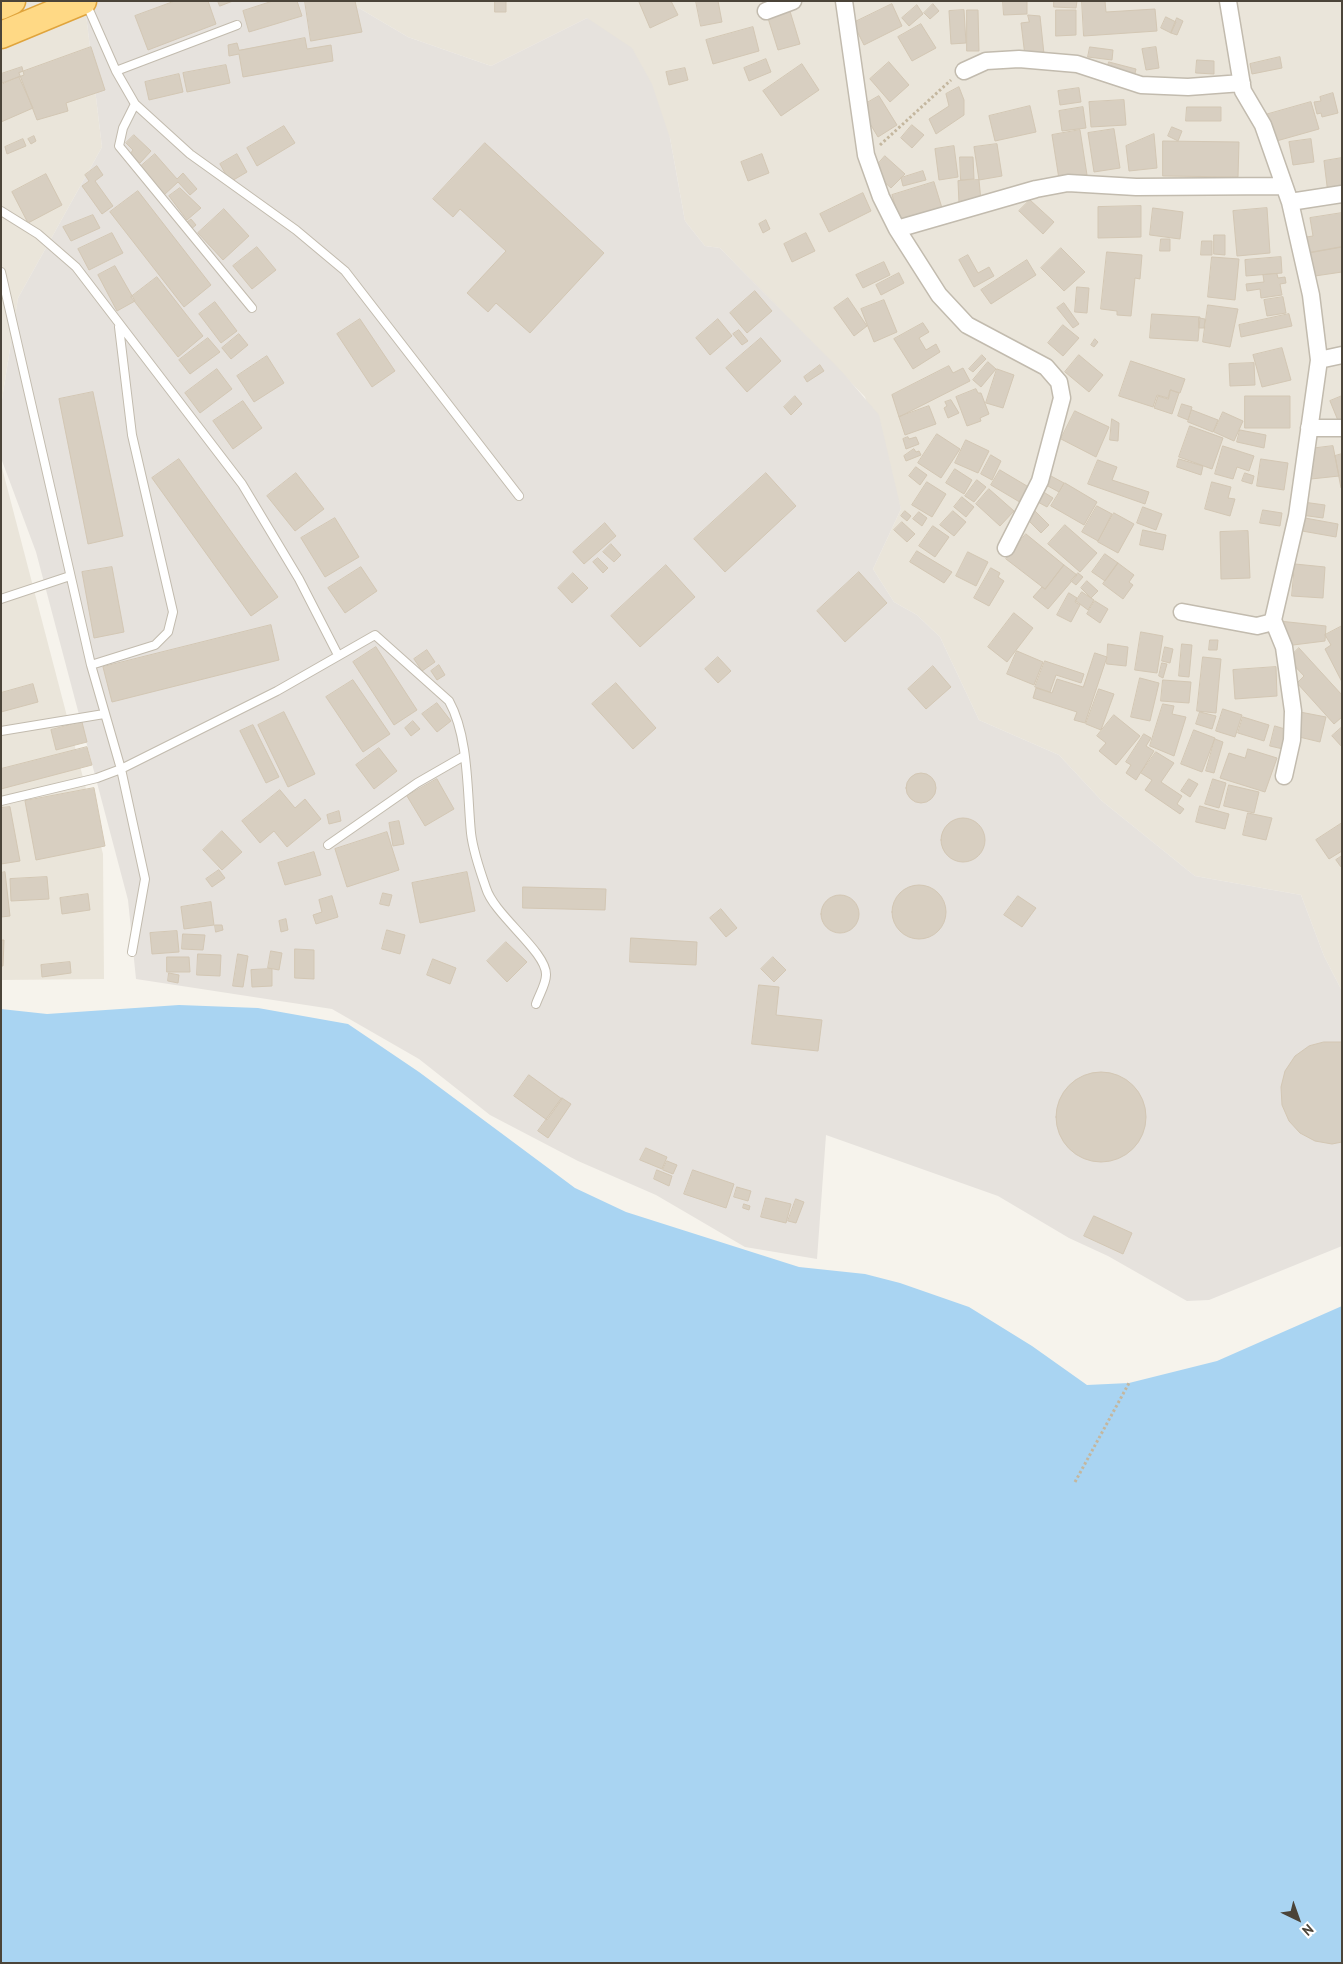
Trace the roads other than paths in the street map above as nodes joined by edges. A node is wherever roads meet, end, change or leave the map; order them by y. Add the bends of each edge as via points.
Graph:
1 (12, 1) edge
2 (84, 1) edge
3 (793, 1) edge
4 (844, 1) edge
5 (1228, 1) edge
6 (1, 6) edge
7 (766, 10) dead end
8 (237, 25) dead end
9 (1, 35) edge
10 (116, 71) junction
11 (964, 71) road end
12 (1242, 83) junction
13 (134, 104) junction
14 (1283, 186) junction
15 (1342, 194) edge
16 (1290, 202) junction
17 (1, 210) edge
18 (897, 229) junction
19 (1, 272) edge
20 (4, 298) edge
21 (252, 308) dead end
22 (119, 325) junction
23 (1342, 354) edge
24 (1319, 360) junction
25 (1309, 428) junction
26 (1342, 428) edge
27 (519, 496) dead end
28 (1006, 548) dead end
29 (70, 576) junction
30 (1, 599) edge
31 (1182, 612) dead end
32 (1273, 620) junction
33 (338, 655) junction
34 (91, 665) junction
35 (104, 714) junction
36 (1, 731) edge
37 (464, 756) junction
38 (121, 769) junction
39 (1284, 776) dead end
40 (1, 801) edge
41 (328, 845) dead end
42 (132, 952) dead end
43 (536, 1004) dead end

1 - 6 highway
2 - 9 highway
2 - 10 lane
3 - 7 street
4 - 18 street via 866,156
5 - 12 street
8 - 10 lane
10 - 13 lane
11 - 12 street via 986,61 1019,59 1077,64 1141,85 1188,87
12 - 14 street via 1263,125
13 - 21 lane via 119,146
13 - 27 lane via 190,154 296,230 345,271
14 - 16 street
14 - 18 street via 1136,187 1068,183 1036,189
15 - 16 street
16 - 24 street via 1311,295
17 - 22 lane via 38,234 76,267
18 - 28 street via 939,295 966,325 1046,367 1058,382 1062,398 1040,481
19 - 20 lane
20 - 29 lane
22 - 33 lane via 242,484 299,579
22 - 34 lane via 132,435 173,612 168,632 154,645
23 - 24 street
24 - 25 street
25 - 26 street
25 - 32 street via 1298,516
29 - 30 lane
29 - 34 lane
31 - 32 street via 1257,626
32 - 39 street via 1284,646 1293,711 1292,740
33 - 37 lane via 375,635 449,702 455,713
33 - 38 lane via 278,691
34 - 35 lane
35 - 36 lane
35 - 38 lane
37 - 41 lane via 417,783
37 - 43 lane via 472,836 486,890 492,902 543,961 546,975
38 - 40 lane via 97,778
38 - 42 lane via 145,879

